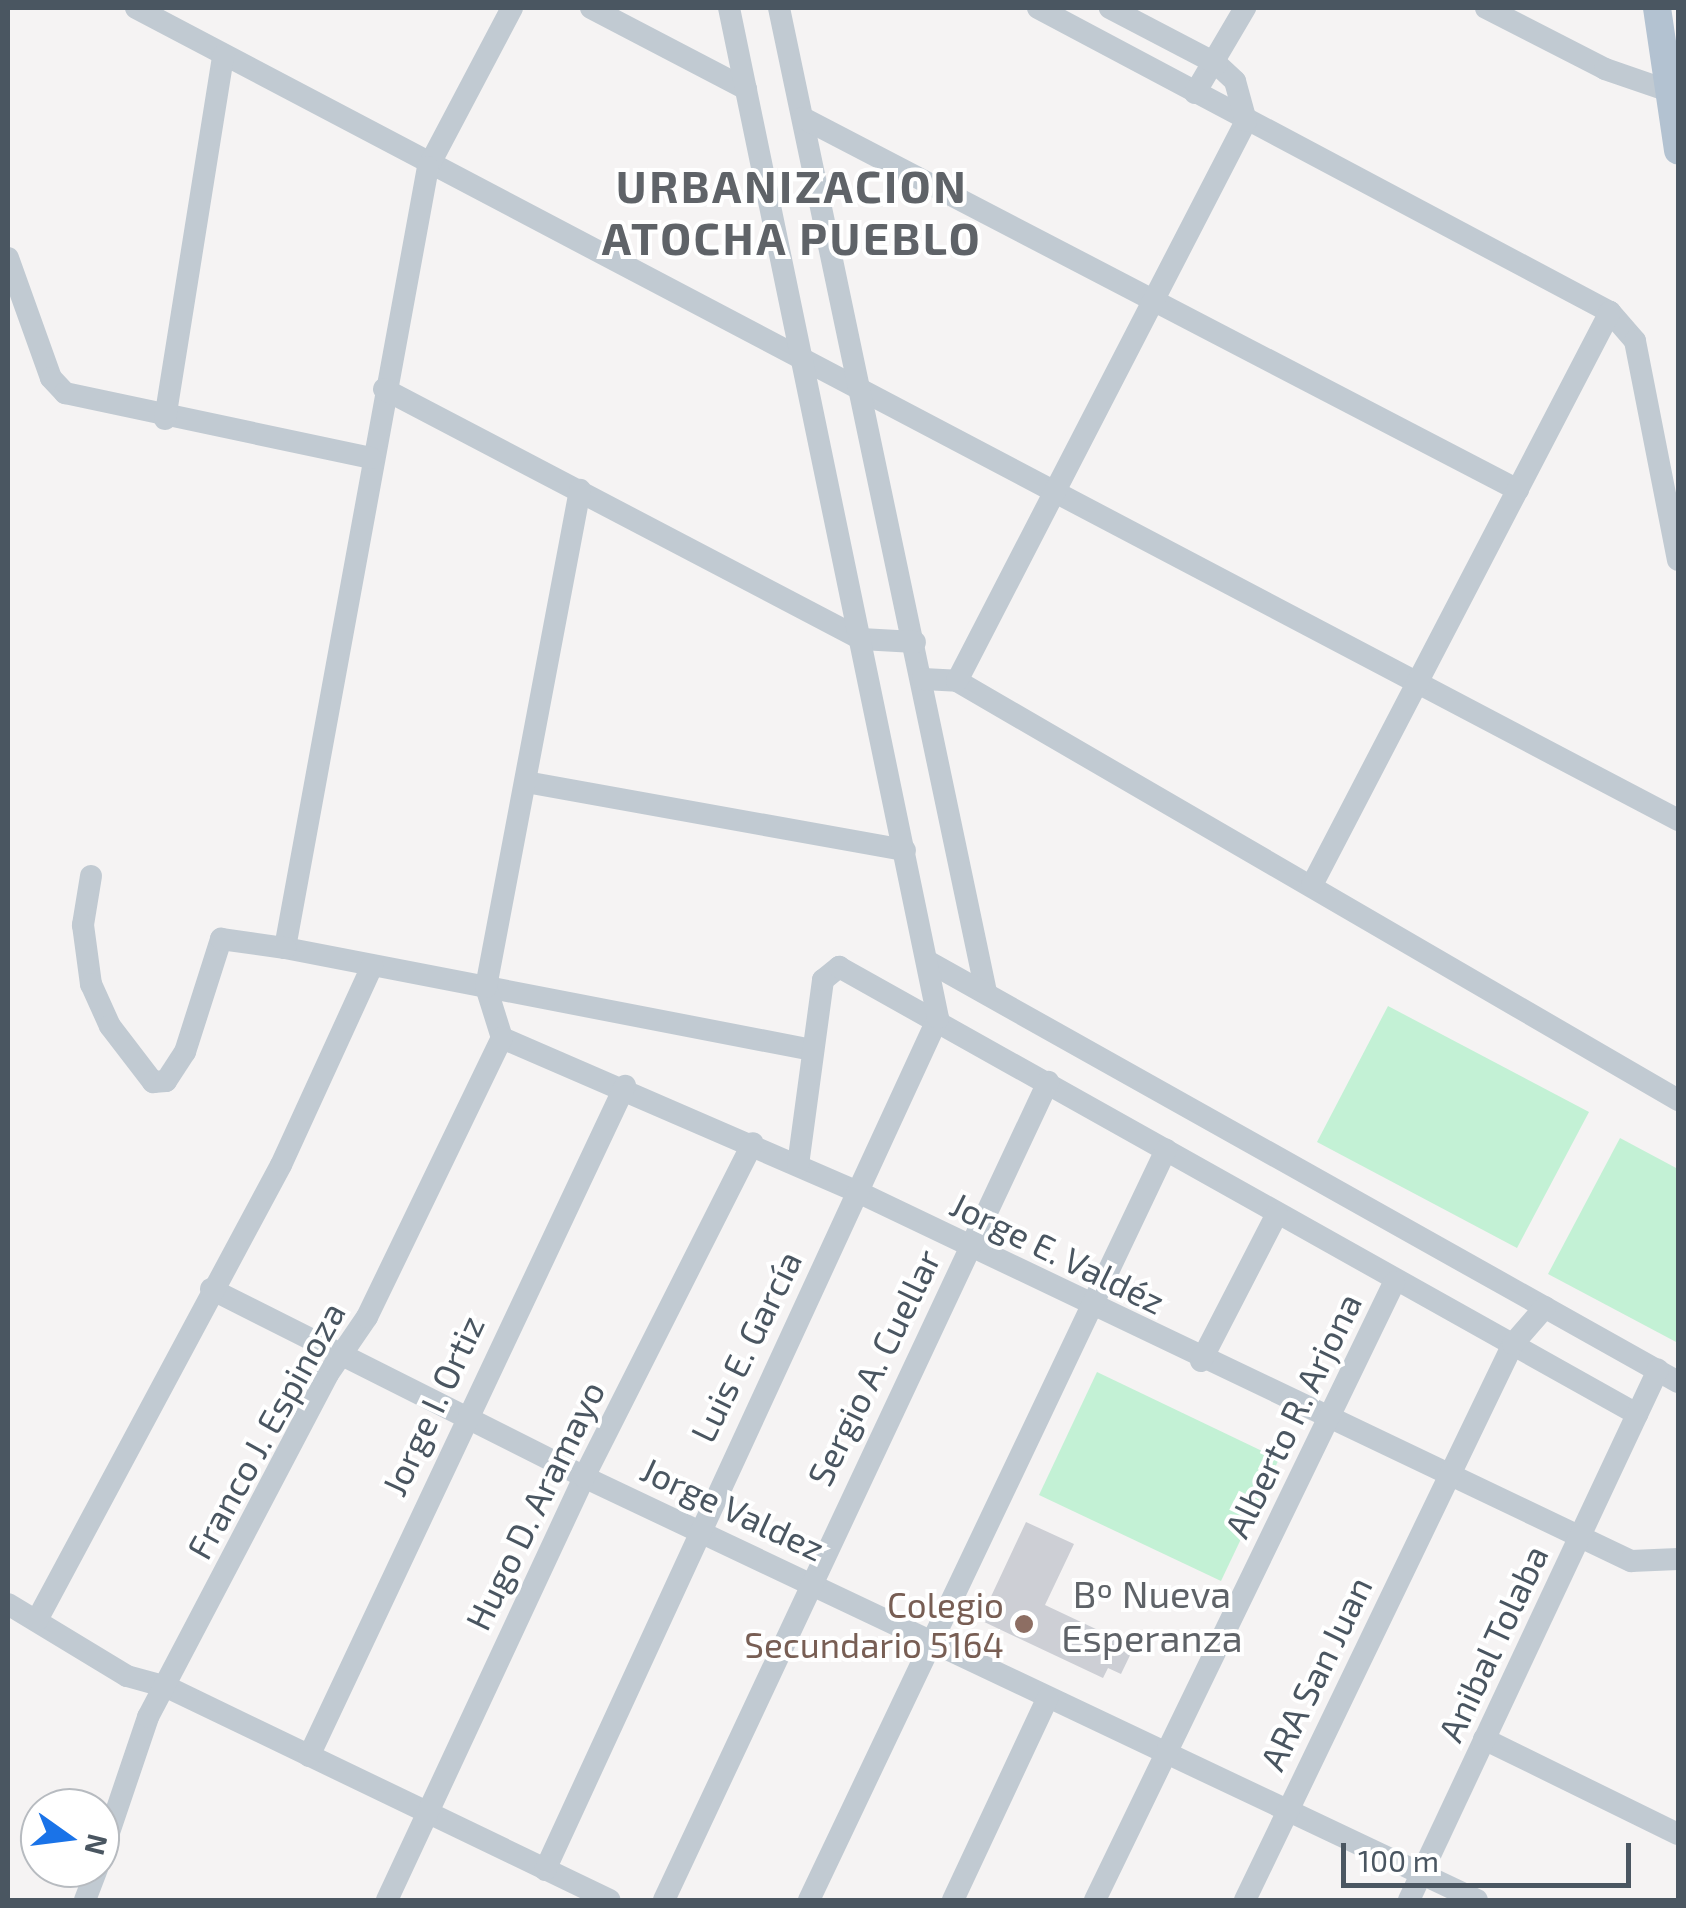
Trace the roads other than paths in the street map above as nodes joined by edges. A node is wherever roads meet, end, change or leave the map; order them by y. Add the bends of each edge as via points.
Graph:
1 (136, 8) edge
2 (512, 8) edge
3 (591, 8) edge
4 (730, 8) edge
5 (779, 8) edge
6 (1038, 8) edge
7 (1110, 8) edge
8 (1245, 8) edge
9 (1486, 8) edge
10 (1656, 8) edge
11 (224, 56) junction
12 (1217, 64) junction
13 (746, 88) junction
14 (1669, 90) junction
15 (1196, 93) junction
16 (802, 118) junction
17 (1246, 120) junction
18 (1678, 150) edge
19 (428, 167) junction
20 (8, 258) edge
21 (1153, 300) junction
22 (1610, 312) junction
23 (804, 364) junction
24 (384, 390) junction
25 (859, 393) junction
26 (165, 419) junction
27 (370, 458) junction
28 (580, 490) junction
29 (1518, 490) junction
30 (1053, 495) junction
31 (1678, 560) edge
32 (861, 639) junction
33 (915, 642) junction
34 (923, 678) junction
35 (957, 681) junction
36 (1418, 682) junction
37 (526, 782) junction
38 (1678, 820) edge
39 (905, 850) junction
40 (91, 876) dead end
41 (1312, 885) junction
42 (284, 948) junction
43 (929, 962) junction
44 (372, 966) junction
45 (486, 987) junction
46 (986, 992) junction
47 (938, 1018) junction
48 (502, 1038) junction
49 (812, 1050) junction
50 (1048, 1082) junction
51 (625, 1086) junction
52 (1678, 1100) edge
53 (753, 1143) junction
54 (1166, 1150) junction
55 (798, 1164) junction
56 (858, 1192) junction
57 (1278, 1214) junction
58 (970, 1247) junction
59 (1394, 1283) junction
60 (211, 1290) junction
61 (1085, 1306) junction
62 (1545, 1307) junction
63 (1513, 1344) junction
64 (342, 1352) junction
65 (1201, 1361) junction
66 (1668, 1376) edge
67 (1637, 1414) junction
68 (464, 1417) junction
69 (1329, 1420) junction
70 (1448, 1475) junction
71 (584, 1477) junction
72 (697, 1528) junction
73 (1581, 1536) junction
74 (1678, 1560) edge
75 (808, 1582) junction
76 (8, 1604) edge
77 (38, 1620) junction
78 (928, 1642) junction
79 (167, 1687) junction
80 (1047, 1700) junction
81 (1484, 1739) junction
82 (1164, 1754) junction
83 (309, 1756) junction
84 (120, 1800) edge
85 (426, 1812) junction
86 (1287, 1812) junction
87 (1678, 1834) edge
88 (546, 1870) junction
89 (1421, 1874) junction
90 (387, 1900) edge
91 (609, 1900) edge
92 (664, 1900) edge
93 (809, 1900) edge
94 (953, 1900) edge
95 (1095, 1900) edge
96 (1245, 1900) edge
97 (1409, 1900) edge
98 (1477, 1900) edge

1 - 11 street
2 - 19 street
3 - 13 street
4 - 13 street
5 - 16 street
6 - 15 street
7 - 12 street
8 - 12 street
9 - 14 street via 1605,68
10 - 14 main road
11 - 19 street
11 - 26 street
12 - 15 street
12 - 17 street via 1235,81
13 - 23 street
14 - 18 main road
15 - 17 street
16 - 21 street
16 - 25 street
17 - 21 street
17 - 22 street
19 - 23 street
19 - 24 street
20 - 26 street via 51,378 65,392
21 - 29 street
21 - 30 street
22 - 29 street
22 - 31 street via 1635,341
23 - 25 street
23 - 32 street
24 - 27 street
24 - 28 street
25 - 30 street
25 - 33 street
26 - 27 street
27 - 42 street
28 - 32 street
28 - 37 street
29 - 36 street
30 - 35 street
30 - 36 street
32 - 33 street
32 - 39 street
33 - 34 street
34 - 35 street
34 - 46 street
35 - 41 street
36 - 38 street
36 - 41 street
37 - 39 street
37 - 45 street
39 - 43 street
40 - 42 street via 84,926 91,984 110,1026 153,1082 166,1081 184,1052 221,939
41 - 52 street
42 - 44 street
43 - 46 street
43 - 47 street
44 - 45 street
44 - 60 street via 281,1165
45 - 48 street
45 - 49 street
46 - 62 street
47 - 49 street via 839,966 823,980
47 - 50 street
47 - 56 street, Luis E. García
48 - 51 street, Jorge E. Valdéz
48 - 64 street, Franco J. Espinoza via 367,1317
49 - 55 street
50 - 54 street
50 - 58 street, Sergio A. Cuellar
51 - 53 street, Jorge E. Valdéz
51 - 68 street, Jorge I. Ortiz
53 - 55 street, Jorge E. Valdéz
53 - 71 street, Hugo D. Aramayo
54 - 57 street
54 - 61 street
55 - 56 street, Jorge E. Valdéz
56 - 58 street, Jorge E. Valdéz
56 - 72 street, Luis E. García
57 - 59 street
57 - 65 street
58 - 61 street, Jorge E. Valdéz
58 - 75 street, Sergio A. Cuellar
59 - 63 street
59 - 69 street, Alberto R. Arjona
60 - 64 street, Jorge Valdez
60 - 77 street
61 - 65 street, Jorge E. Valdéz
61 - 78 street
62 - 63 street, ARA San Juan
62 - 66 street
63 - 67 street
63 - 70 street, ARA San Juan
64 - 68 street, Jorge Valdez
64 - 79 street, Franco J. Espinoza
65 - 69 street, Jorge E. Valdéz
66 - 67 street, Anibal Tolaba
67 - 73 street, Anibal Tolaba
68 - 71 street, Jorge Valdez
68 - 83 street, Jorge I. Ortiz
69 - 70 street, Jorge E. Valdéz
69 - 82 street, Alberto R. Arjona
70 - 73 street, Jorge E. Valdéz
70 - 86 street, ARA San Juan
71 - 72 street, Jorge Valdez
71 - 85 street, Hugo D. Aramayo
72 - 75 street, Jorge Valdez
72 - 88 street, Luis E. García
73 - 74 street, Jorge E. Valdéz via 1631,1561
73 - 81 street, Anibal Tolaba
75 - 78 street, Jorge Valdez
75 - 92 street, Sergio A. Cuellar
76 - 77 street
77 - 79 street via 128,1676
78 - 80 street, Jorge Valdez
78 - 93 street
79 - 83 street
79 - 84 street, Franco J. Espinoza via 148,1717
80 - 82 street, Jorge Valdez
80 - 94 street
81 - 87 street
81 - 89 street, Anibal Tolaba
82 - 86 street, Jorge Valdez
82 - 95 street, Alberto R. Arjona
83 - 85 street
85 - 88 street
85 - 90 street, Hugo D. Aramayo
86 - 89 street, Jorge Valdez
86 - 96 street, ARA San Juan
88 - 91 street
89 - 97 street, Anibal Tolaba
89 - 98 street, Jorge Valdez

